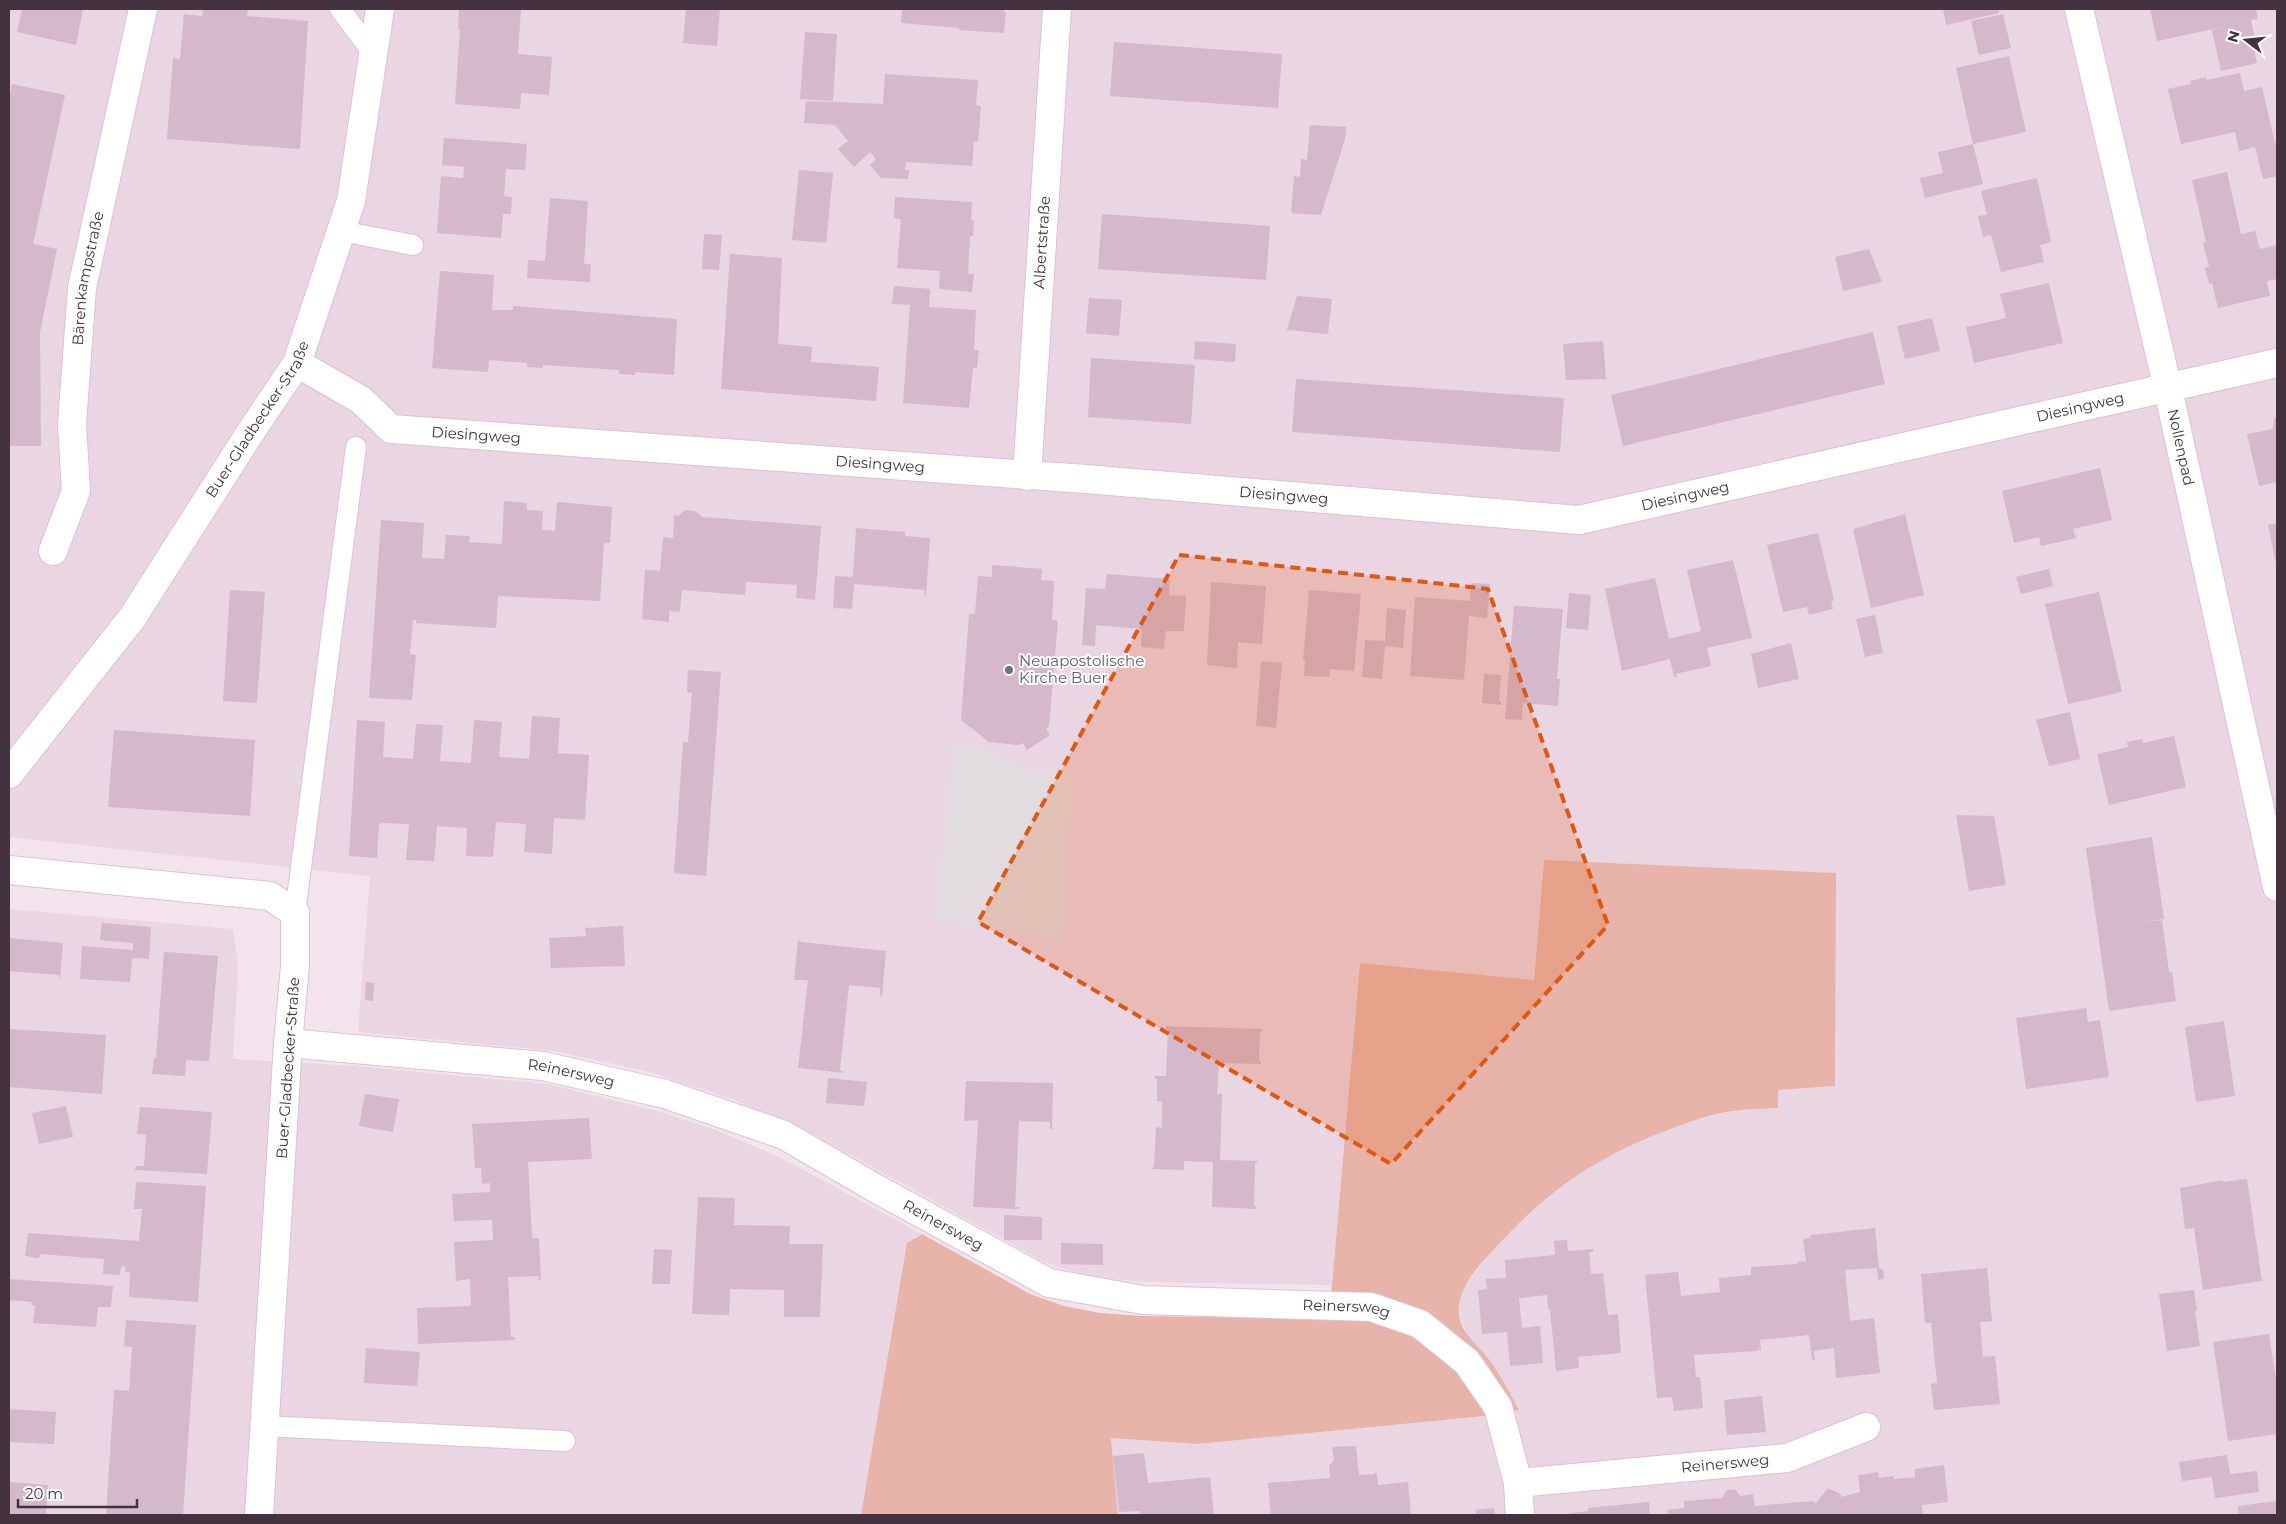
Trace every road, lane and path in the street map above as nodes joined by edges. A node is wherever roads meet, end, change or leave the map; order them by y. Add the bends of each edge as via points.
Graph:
1 (143, 9) edge
2 (340, 9) edge
3 (380, 9) edge
4 (1057, 9) edge
5 (2079, 9) edge
6 (373, 53) junction
7 (341, 231) junction
8 (413, 245) dead end
9 (297, 363) junction
10 (2277, 363) edge
11 (2168, 389) junction
12 (356, 446) dead end
13 (1027, 476) junction
14 (53, 551) dead end
15 (9, 774) edge
16 (9, 870) edge
17 (2277, 887) edge
18 (295, 913) junction
19 (288, 1043) junction
20 (265, 1426) junction
21 (1866, 1427) dead end
22 (565, 1441) dead end
23 (1518, 1483) junction
24 (259, 1515) edge
25 (1520, 1515) edge

1 - 14 street, Bärenkampstraße via 82,288 72,424 76,491
2 - 6 lane
3 - 6 street, Buer-Gladbecker-Straße
4 - 13 street, Albertstraße
5 - 11 street, Nollenpad
6 - 7 street, Buer-Gladbecker-Straße via 351,201
7 - 8 lane
7 - 9 street, Buer-Gladbecker-Straße
9 - 13 street, Diesingweg via 361,400 391,429
9 - 15 street, Buer-Gladbecker-Straße via 132,618
10 - 11 street, Diesingweg
11 - 13 street, Diesingweg via 1579,520 1085,478
11 - 17 street, Nollenpad
12 - 18 lane
16 - 18 street via 270,896
18 - 19 street, Buer-Gladbecker-Straße via 295,966
19 - 20 street, Buer-Gladbecker-Straße
19 - 23 street, Reinersweg via 543,1066 665,1094 784,1135 1049,1283 1143,1300 1371,1306 1420,1324 1467,1362 1498,1407
20 - 22 lane
20 - 24 street, Buer-Gladbecker-Straße
21 - 23 street, Reinersweg via 1787,1458
23 - 25 street, Reinersweg

